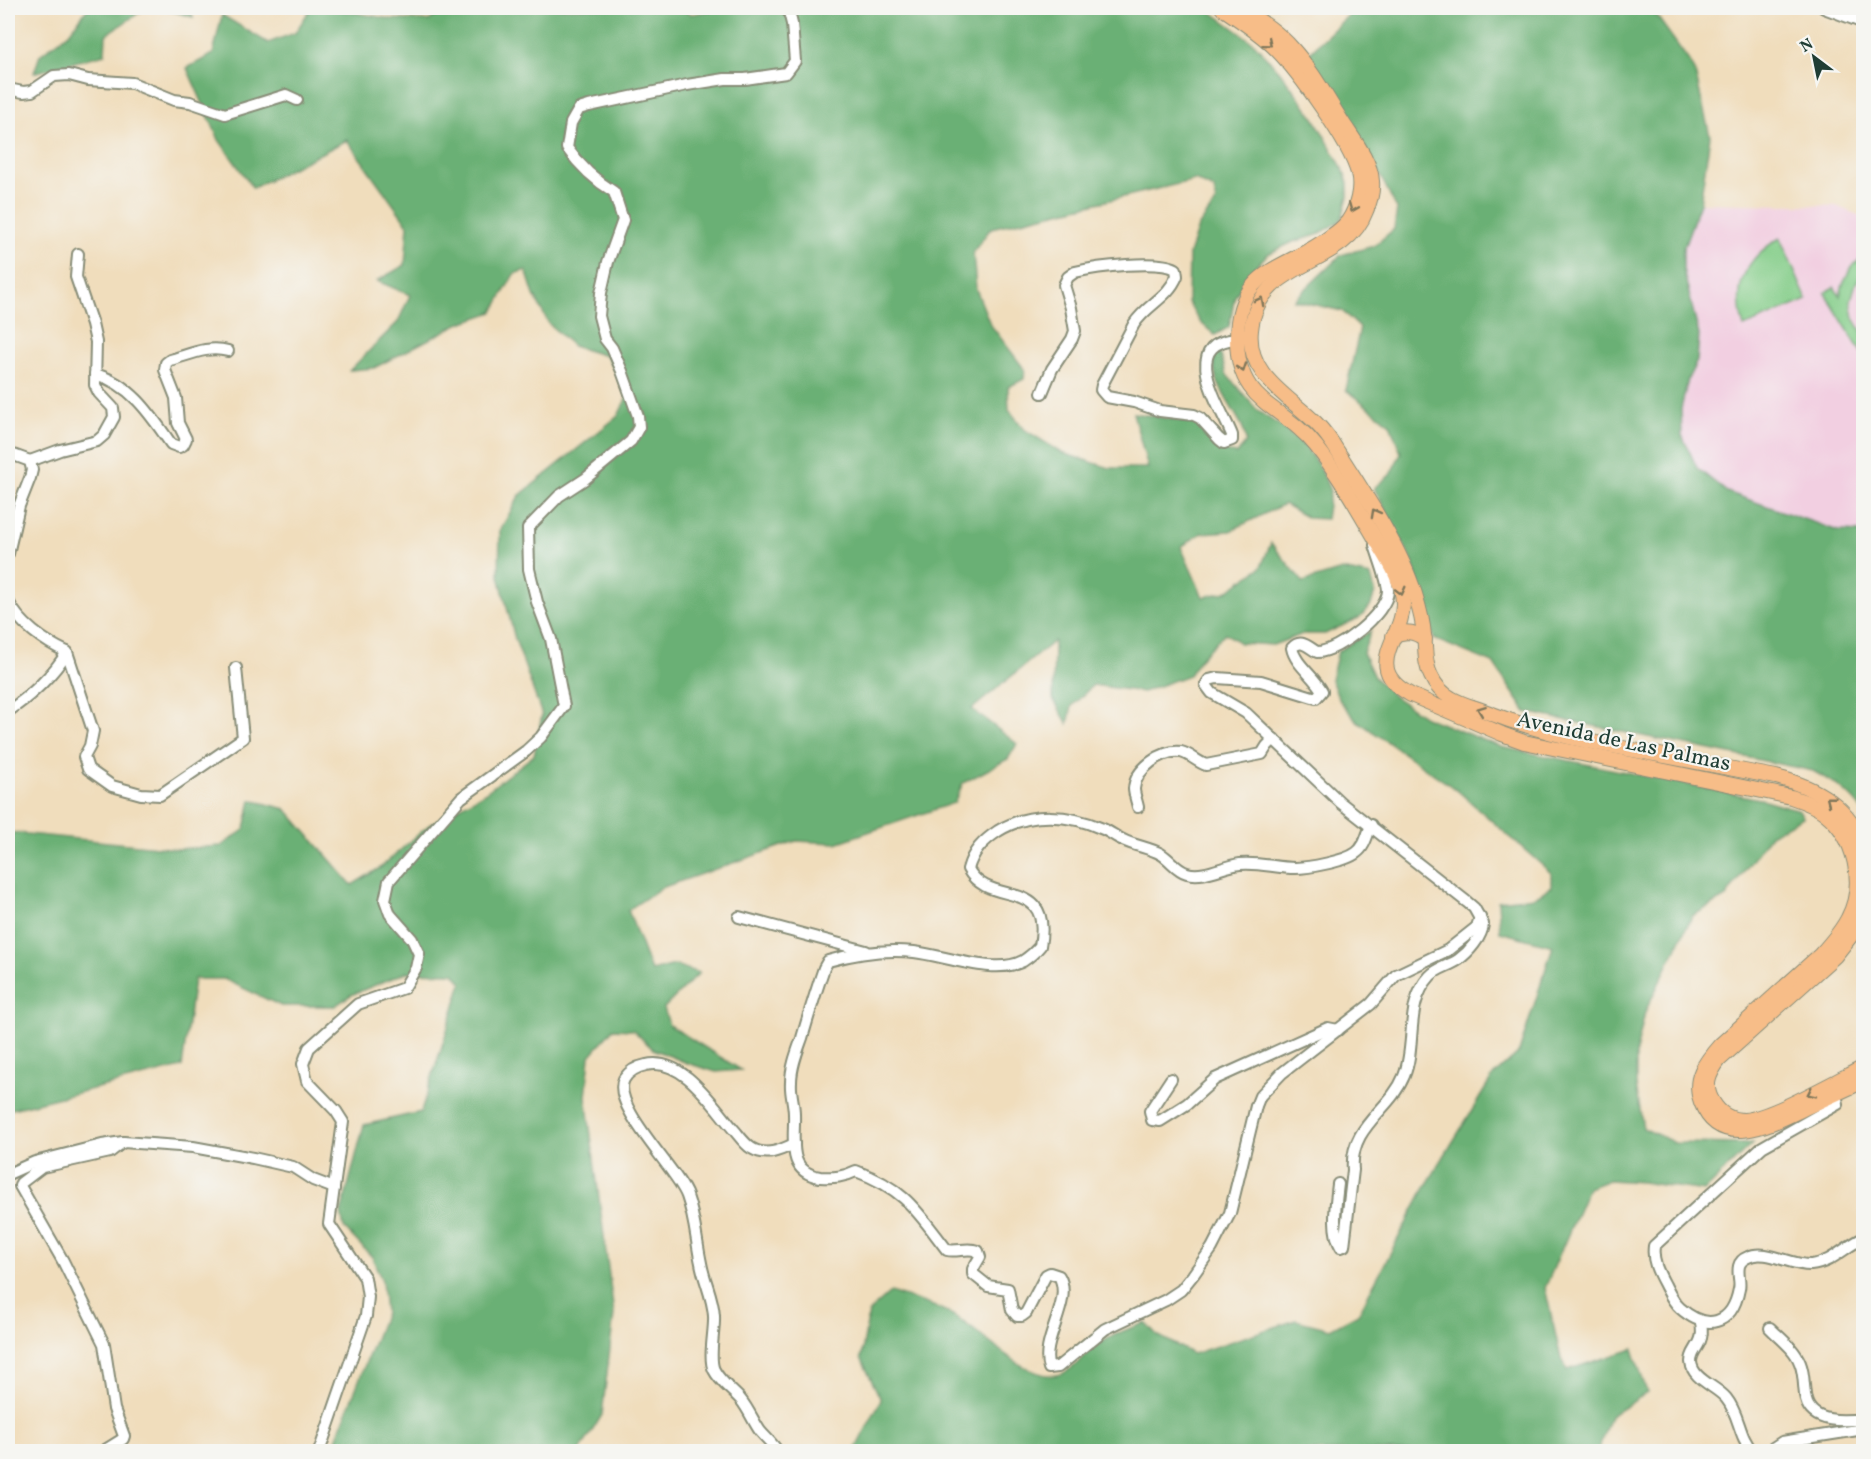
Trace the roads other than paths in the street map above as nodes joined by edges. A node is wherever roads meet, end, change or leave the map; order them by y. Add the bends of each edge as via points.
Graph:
1 (788, 8) edge
2 (1222, 8) edge
3 (1241, 8) edge
4 (1824, 8) edge
5 (1863, 24) edge
6 (8, 89) edge
7 (297, 100) dead end
8 (78, 254) dead end
9 (1237, 339) junction
10 (228, 351) dead end
11 (95, 374) junction
12 (1042, 393) dead end
13 (8, 453) edge
14 (30, 461) junction
15 (1372, 533) junction
16 (8, 554) edge
17 (8, 601) edge
18 (1393, 636) junction
19 (1425, 639) junction
20 (67, 652) junction
21 (236, 668) dead end
22 (1431, 676) junction
23 (1411, 694) junction
24 (8, 711) edge
25 (1274, 739) junction
26 (1138, 807) dead end
27 (1371, 825) junction
28 (1863, 847) edge
29 (1863, 910) edge
30 (739, 916) dead end
31 (1480, 917) junction
32 (869, 952) junction
33 (1338, 1030) junction
34 (1863, 1067) edge
35 (1171, 1079) dead end
36 (1863, 1081) edge
37 (1836, 1094) junction
38 (123, 1142) junction
39 (794, 1144) junction
40 (8, 1174) edge
41 (1338, 1184) dead end
42 (334, 1188) junction
43 (1863, 1238) edge
44 (1701, 1322) junction
45 (1770, 1328) dead end
46 (1863, 1419) edge
47 (1863, 1429) edge
48 (102, 1452) edge
49 (319, 1452) edge
50 (778, 1452) edge
51 (1754, 1452) edge
52 (1767, 1452) edge

1 - 42 street via 795,61 786,73 687,85 589,106 579,110 571,123 567,148 601,184 614,192 623,220 608,262 598,316 639,427 631,441 559,496 528,528 529,569 551,639 564,706 526,751 461,798 389,881 385,900 390,914 412,939 419,954 410,981 404,988 358,1004 309,1048 303,1064 307,1081 343,1122
2 -> 9 main road, Avenida de Las Palmas via 1276,48 1286,61 1349,152 1358,174 1359,192 1347,221 1323,243 1273,267 1256,281 1245,298
19 -> 3 main road via 1411,581 1368,501 1331,440 1269,382 1251,348 1252,318 1263,295 1286,274 1348,238 1366,212 1372,181 1361,153 1309,70 1277,33
4 - 5 street
6 - 7 street via 32,92 54,76 69,75 132,83 225,114 286,95
8 - 11 street via 76,278 96,342
9 - 12 street via 1214,347 1206,361 1213,395 1232,435 1230,442 1224,442 1194,415 1107,397 1101,390 1134,324 1169,292 1178,276 1176,269 1131,265 1075,272 1064,285 1075,331
9 -> 15 main road, Avenida de Las Palmas via 1248,383 1264,403 1318,448
10 - 11 street via 206,349 166,363 178,423 186,440 179,447 171,444 129,391
11 - 14 street via 97,389 114,411 104,435 97,441
13 - 14 street
14 - 16 street via 32,470
15 -> 18 main road, Avenida de Las Palmas via 1403,595 1402,615
15 - 25 street via 1388,588 1382,608 1371,622 1328,650 1317,652 1305,643 1292,648 1322,691 1316,698 1261,681 1217,678 1207,682 1212,693 1246,713
17 - 20 street via 14,613 50,644
18 - 19 main road via 1413,632
18 - 23 main road, Avenida de Las Palmas via 1387,649 1387,666 1399,686
19 - 22 main road
20 - 21 street via 93,731 84,757 88,769 112,786 141,794 160,795 243,738
20 - 24 street via 60,664
22 - 23 main road via 1424,688
28 -> 22 main road, Avenida de Las Palmas via 1845,814 1810,787 1529,728 1450,697
23 - 37 main road, Avenida de Las Palmas via 1524,742 1791,796 1825,813 1848,841 1855,862 1856,894 1848,918 1820,955 1709,1057 1698,1080 1698,1091 1701,1103 1714,1120 1737,1130 1760,1128
25 - 26 street via 1262,754 1206,765 1185,753 1157,756 1134,788
25 - 27 street via 1341,803
27 - 31 street via 1467,902
27 - 32 street via 1358,853 1348,857 1296,869 1254,863 1188,873 1161,854 1087,823 1052,816 1020,820 980,843 968,869 981,884 1021,898 1039,911 1043,923 1040,946 1031,955 1021,963 990,966 916,952
34 -> 29 main road via 1773,1112 1745,1120 1725,1116 1708,1094 1708,1078 1719,1060 1835,956 1854,932
30 - 32 street
31 - 33 street via 1477,927 1448,950 1396,975 1371,1004
31 - 41 street via 1483,924 1478,939 1457,961 1432,974 1423,984 1411,1021 1405,1075 1365,1126 1354,1150 1341,1247 1335,1215
32 - 39 street via 828,961 824,968 793,1070
33 - 35 street via 1328,1028 1234,1069 1160,1121 1152,1120 1150,1111
33 - 39 street via 1282,1073 1260,1096 1230,1213 1212,1248 1181,1290 1105,1329 1054,1368 1047,1365 1062,1294 1059,1276 1046,1275 1026,1313 1017,1316 1008,1289 988,1286 975,1276 973,1269 981,1257 978,1251 947,1250 900,1193 887,1184 856,1172 831,1178 807,1174 796,1160
36 - 37 main road, Avenida de Las Palmas
37 - 44 street via 1838,1104 1762,1147 1654,1246 1652,1257 1669,1295 1677,1306
38 - 40 street via 34,1162
38 - 42 street via 193,1147 253,1158 293,1167
38 - 48 street via 110,1152 42,1167 20,1186 104,1344 114,1408 124,1436
39 - 50 street via 768,1153 751,1147 693,1082 670,1065 652,1063 634,1068 621,1087 624,1100 648,1140 686,1193 712,1300 713,1369
42 - 49 street via 329,1224 365,1278 368,1297 366,1316
43 - 44 street via 1823,1263 1808,1265 1756,1254 1746,1257 1740,1263 1740,1289 1734,1305 1720,1321
44 - 51 street via 1701,1340 1691,1364 1696,1374 1733,1407 1739,1430
45 - 46 street via 1800,1361 1807,1401 1816,1415
47 - 52 street via 1782,1442

